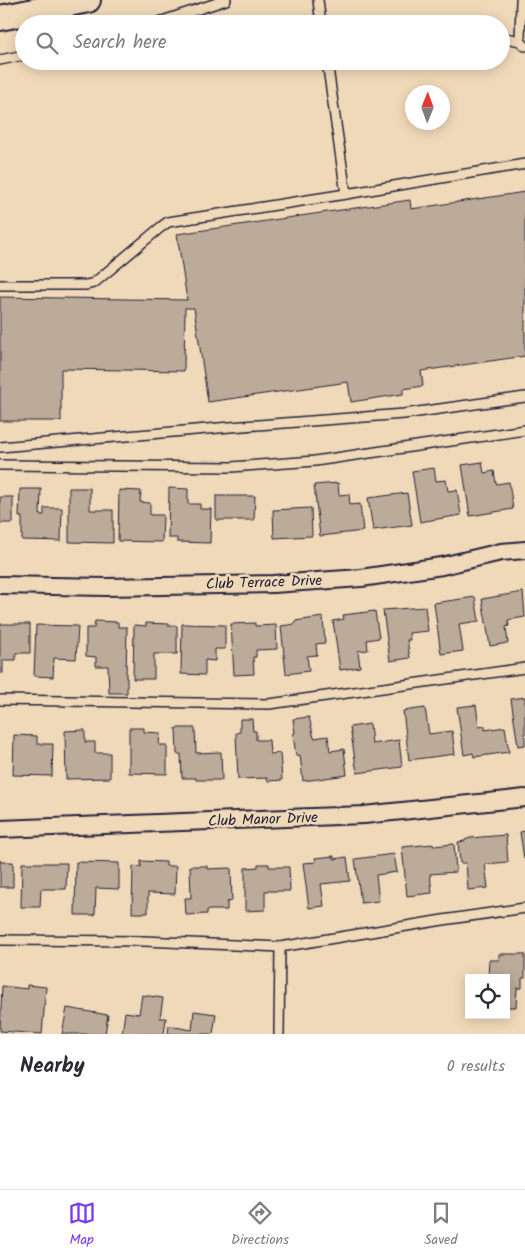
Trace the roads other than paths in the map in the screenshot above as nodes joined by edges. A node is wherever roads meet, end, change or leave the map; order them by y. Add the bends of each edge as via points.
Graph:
1 (88, 0) edge
2 (226, 0) edge
3 (318, 0) edge
4 (521, 0) edge
5 (180, 15) edge
6 (320, 15) edge
7 (0, 18) edge
8 (510, 40) edge
9 (523, 44) edge
10 (15, 57) edge
11 (0, 60) edge
12 (327, 70) edge
13 (525, 164) edge
14 (346, 194) junction
15 (0, 285) edge
16 (525, 397) edge
17 (525, 430) edge
18 (0, 447) edge
19 (0, 465) edge
20 (525, 550) edge
21 (0, 585) edge
22 (525, 668) edge
23 (0, 700) edge
24 (525, 798) edge
25 (0, 829) edge
26 (525, 908) edge
27 (0, 940) edge
28 (280, 947) junction
29 (279, 1034) edge

1 - 7 main road
2 - 5 lane
3 - 6 lane
4 - 9 lane
8 - 9 lane
10 - 11 lane
12 - 14 lane
13 - 14 lane
14 - 15 lane via 168,222 94,283
16 - 18 lane via 404,414
17 - 19 lane via 315,461 231,467
20 - 21 street, Club Terrace Drive via 361,578 273,584
22 - 23 lane via 269,704
24 - 25 street, Club Manor Drive via 364,815
26 - 28 lane
27 - 28 lane via 144,941
28 - 29 lane

